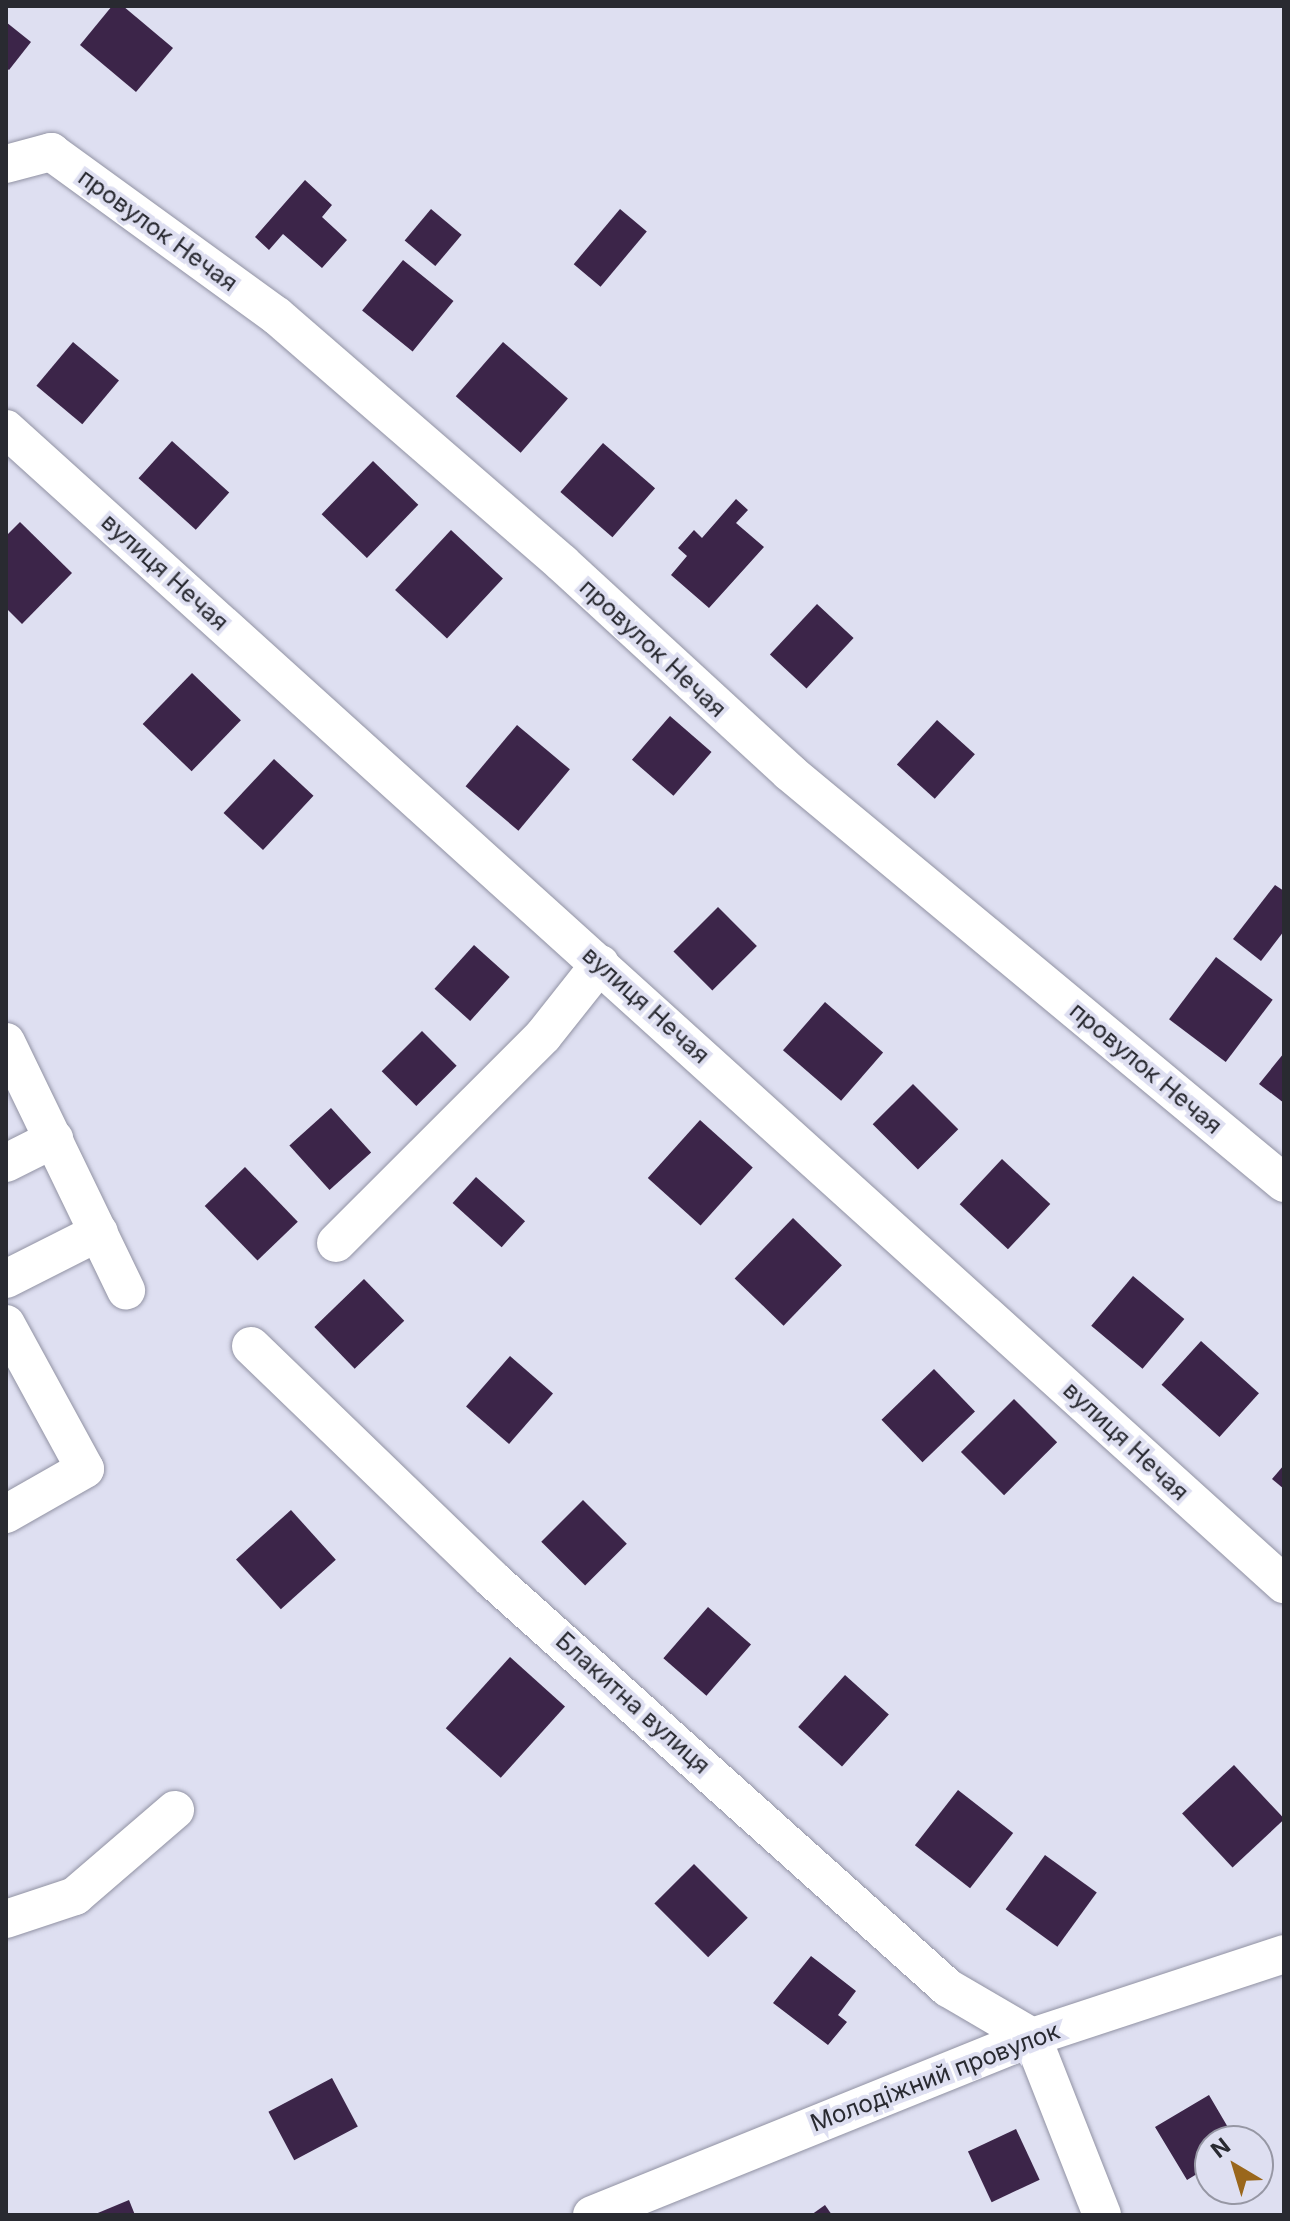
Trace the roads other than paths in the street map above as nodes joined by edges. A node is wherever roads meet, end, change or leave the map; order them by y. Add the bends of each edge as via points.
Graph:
1 (6, 164) edge
2 (6, 429) edge
3 (600, 964) junction
4 (7, 1046) edge
5 (54, 1139) junction
6 (6, 1163) edge
7 (1284, 1183) edge
8 (99, 1232) junction
9 (336, 1243) dead end
10 (6, 1279) edge
11 (126, 1290) dead end
12 (6, 1324) edge
13 (251, 1346) dead end
14 (21, 1388) edge
15 (6, 1514) edge
16 (1284, 1584) edge
17 (175, 1810) dead end
18 (6, 1919) edge
19 (1284, 1954) edge
20 (1032, 2037) junction
21 (592, 2215) edge
22 (1102, 2215) edge

1 - 7 street, провулок Нечая via 51,152 277,316 562,563 789,772
2 - 3 street, вулиця Нечая
3 - 9 street via 543,1036
3 - 16 street, вулиця Нечая
4 - 5 street
5 - 6 street
5 - 8 street
8 - 10 street
8 - 11 street
12 - 14 street
13 - 20 street, Блакитна вулиця via 492,1579 948,1988
14 - 15 street via 85,1469
17 - 18 street via 75,1896
19 - 20 street, Молодіжний провулок
20 - 21 street, Молодіжний провулок
20 - 22 street

